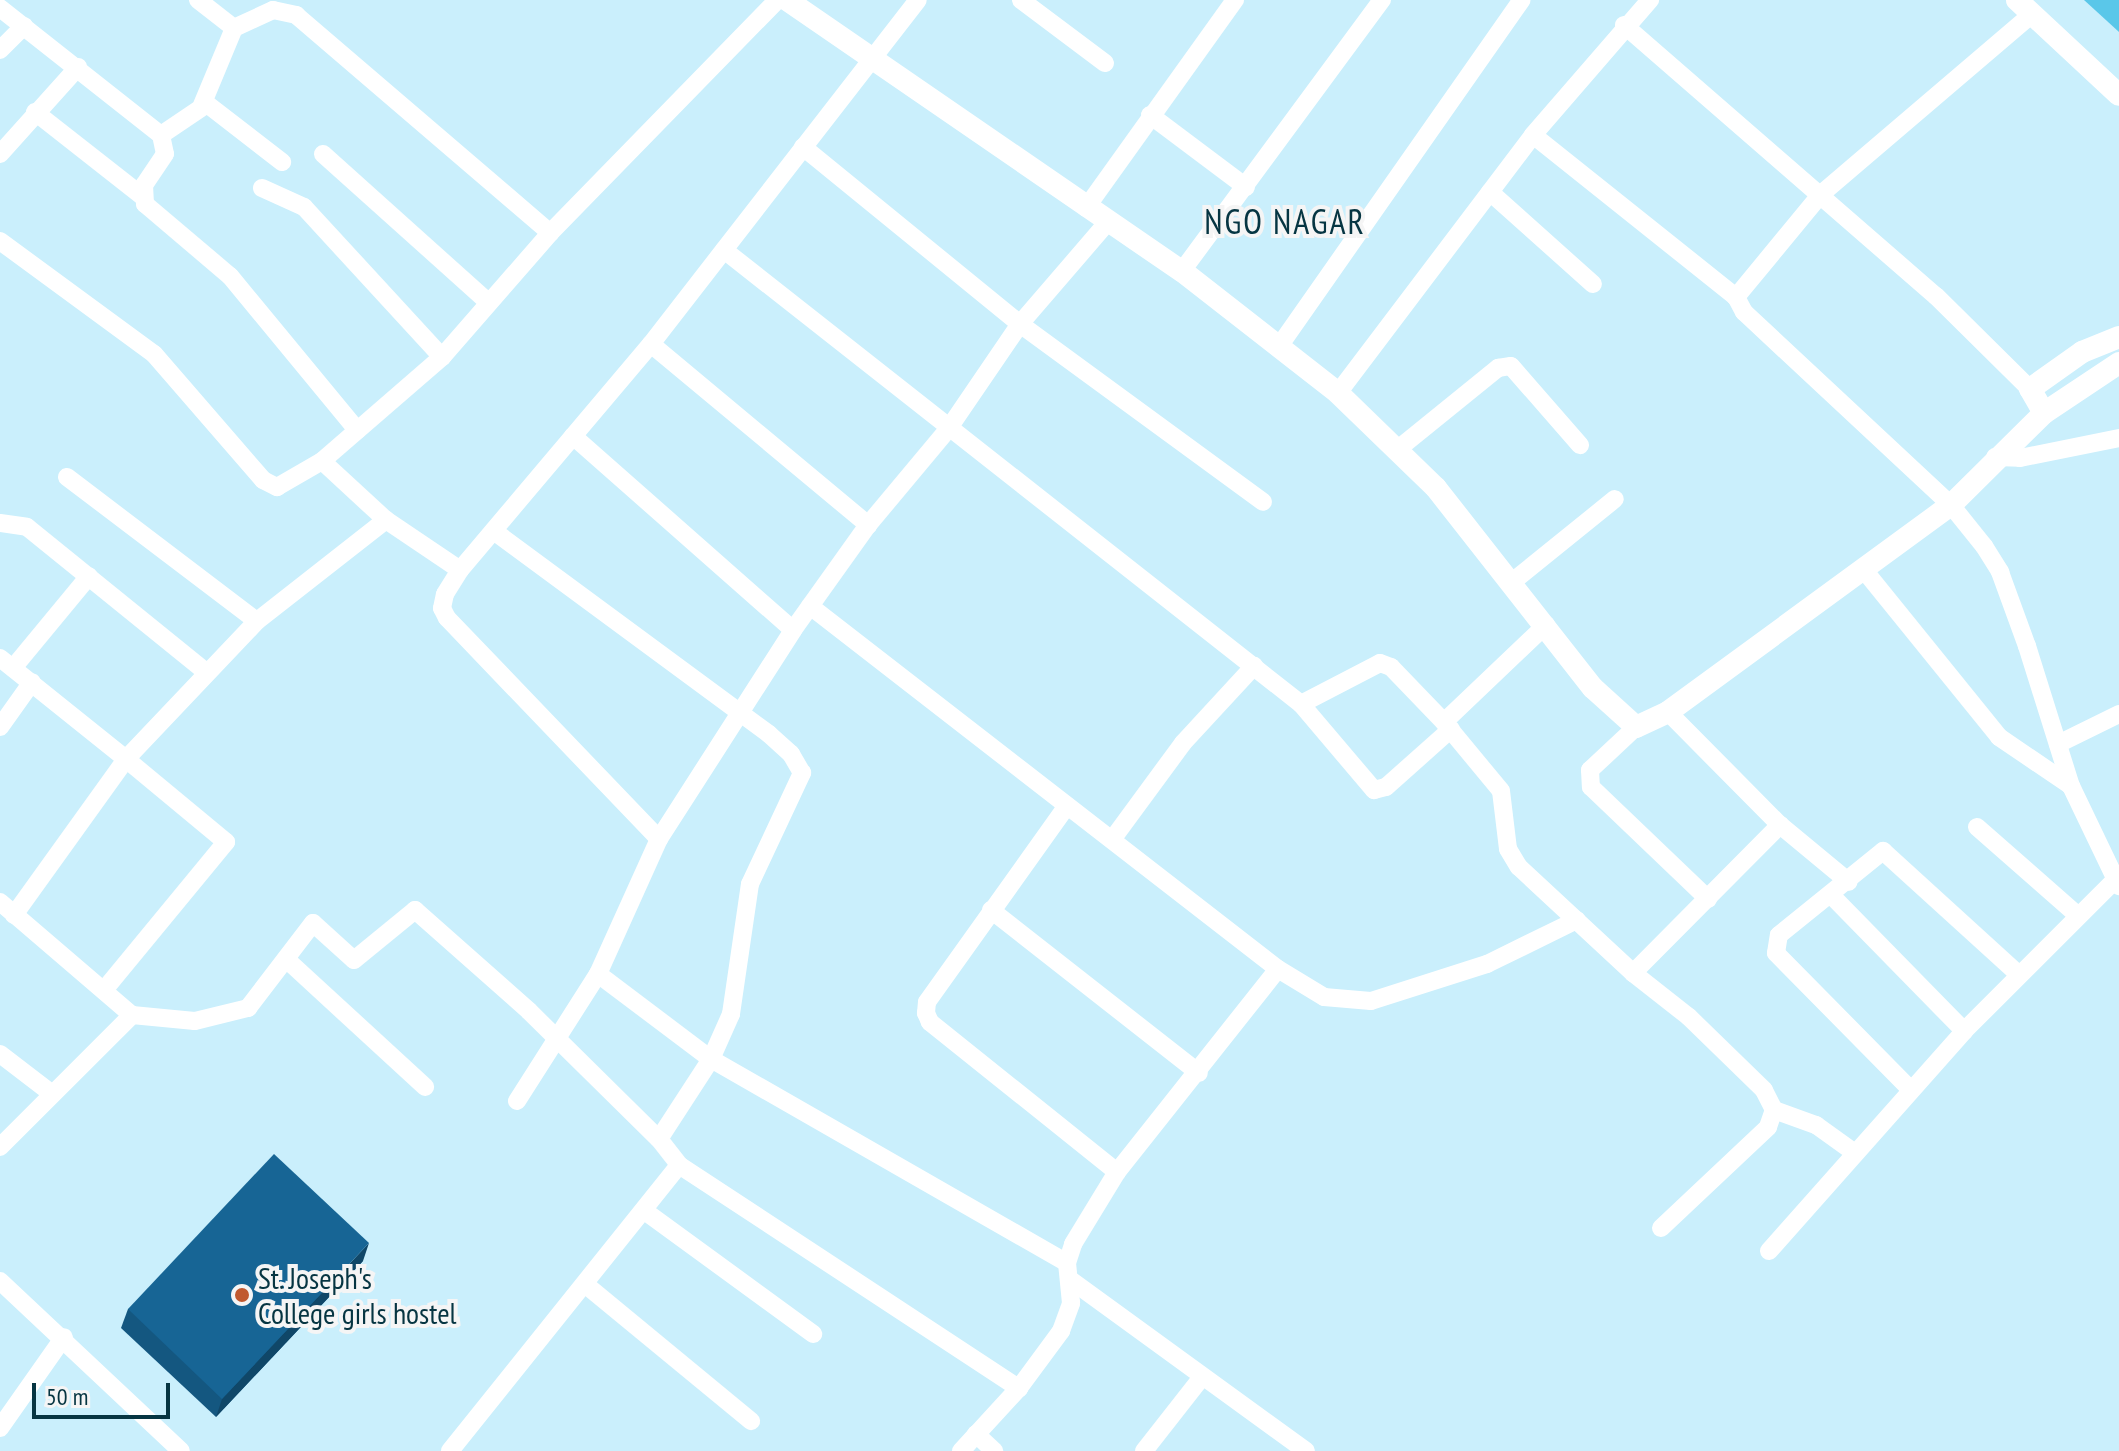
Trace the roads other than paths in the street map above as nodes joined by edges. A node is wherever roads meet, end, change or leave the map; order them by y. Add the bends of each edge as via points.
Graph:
1 (198, 0) edge
2 (777, 0) edge
3 (787, 0) edge
4 (918, 0) edge
5 (1021, 0) edge
6 (1382, 0) edge
7 (1522, 0) edge
8 (1650, 0) edge
9 (1227, 3) edge
10 (2024, 7) edge
11 (0, 8) edge
12 (1624, 25) junction
13 (24, 26) junction
14 (234, 28) junction
15 (0, 50) edge
16 (874, 60) junction
17 (1105, 63) dead end
18 (78, 67) junction
19 (2119, 95) edge
20 (202, 105) junction
21 (35, 112) junction
22 (1150, 115) junction
23 (161, 135) junction
24 (1533, 135) junction
25 (803, 147) junction
26 (0, 154) edge
27 (323, 154) dead end
28 (282, 162) dead end
29 (1246, 187) junction
30 (262, 188) dead end
31 (1490, 192) junction
32 (1821, 194) junction
33 (141, 195) junction
34 (1086, 208) junction
35 (1107, 223) junction
36 (550, 233) junction
37 (0, 241) edge
38 (724, 250) junction
39 (1182, 271) junction
40 (1593, 284) dead end
41 (1736, 297) junction
42 (488, 302) junction
43 (1020, 324) junction
44 (2119, 337) edge
45 (651, 344) junction
46 (1280, 345) junction
47 (442, 357) junction
48 (2119, 363) edge
49 (2030, 389) junction
50 (1338, 393) junction
51 (2044, 413) junction
52 (949, 428) junction
53 (357, 430) junction
54 (573, 436) junction
55 (2119, 438) edge
56 (1580, 445) dead end
57 (1398, 449) junction
58 (1995, 457) junction
59 (322, 461) junction
60 (67, 477) dead end
61 (1615, 499) dead end
62 (1263, 502) dead end
63 (1951, 505) junction
64 (386, 520) junction
65 (0, 523) edge
66 (868, 525) junction
67 (494, 531) junction
68 (460, 570) junction
69 (1864, 570) junction
70 (89, 576) junction
71 (1512, 582) junction
72 (810, 606) junction
73 (257, 621) junction
74 (1546, 625) junction
75 (793, 630) junction
76 (7, 663) edge
77 (1254, 666) junction
78 (206, 672) junction
79 (32, 682) junction
80 (1301, 704) junction
81 (739, 712) junction
82 (1668, 712) junction
83 (2119, 714) edge
84 (1447, 726) junction
85 (0, 727) edge
86 (1636, 727) junction
87 (2058, 744) junction
88 (126, 759) junction
89 (2071, 786) junction
90 (1067, 806) junction
91 (1780, 825) junction
92 (1977, 827) dead end
93 (1114, 837) junction
94 (659, 839) junction
95 (1849, 882) junction
96 (2117, 884) edge
97 (1832, 896) junction
98 (1708, 899) junction
99 (7, 908) edge
100 (991, 910) junction
101 (2077, 915) junction
102 (1577, 920) junction
103 (286, 959) junction
104 (1278, 969) junction
105 (1633, 973) junction
106 (598, 974) junction
107 (2018, 974) junction
108 (104, 990) junction
109 (132, 1015) junction
110 (1964, 1031) junction
111 (559, 1039) junction
112 (0, 1054) edge
113 (711, 1059) junction
114 (1199, 1073) junction
115 (425, 1087) dead end
116 (1910, 1089) junction
117 (51, 1093) junction
118 (517, 1101) dead end
119 (1774, 1110) junction
120 (659, 1139) junction
121 (0, 1147) edge
122 (1855, 1153) junction
123 (679, 1165) junction
124 (1117, 1172) junction
125 (646, 1212) junction
126 (1661, 1228) dead end
127 (1769, 1251) dead end
128 (1070, 1272) junction
129 (0, 1281) edge
130 (586, 1285) junction
131 (813, 1334) dead end
132 (64, 1337) junction
133 (1202, 1377) junction
134 (1019, 1388) junction
135 (751, 1421) dead end
136 (0, 1428) edge
137 (976, 1434) junction
138 (181, 1451) edge
139 (451, 1451) edge
140 (961, 1451) edge
141 (994, 1451) edge
142 (1144, 1451) edge
143 (1306, 1451) edge

1 - 14 street
2 - 36 street
3 - 16 street
4 - 16 street
5 - 17 street
6 - 29 street
7 - 46 street
8 - 12 street
9 - 22 street
10 - 19 street
10 - 32 street
11 - 13 street
12 - 24 street
12 - 32 street
13 - 15 street
13 - 18 street
14 - 20 street
14 - 36 street via 273,10 296,15
16 - 25 street
16 - 34 street
18 - 21 street
18 - 23 street
20 - 23 street
20 - 28 street via 212,107
21 - 26 street
21 - 33 street
22 - 29 street
22 - 34 street
23 - 33 street via 165,154
24 - 31 street
24 - 41 street
25 - 38 street
25 - 43 street
27 - 42 street
29 - 39 street
30 - 47 street via 304,207
31 - 40 street
31 - 50 street
32 - 41 street
32 - 49 street
33 - 53 street via 230,276
34 - 35 street
35 - 39 street
35 - 43 street
36 - 42 street
37 - 59 street via 154,354 263,480 277,487
38 - 45 street
38 - 52 street
39 - 46 street
41 - 63 street via 1744,312 1848,414
42 - 47 street
43 - 52 street
43 - 62 street
44 - 49 street via 2082,352
45 - 54 street
45 - 66 street
46 - 50 street
47 - 53 street
48 - 51 street
49 - 51 street
50 - 57 street
51 - 58 street
52 - 66 street
52 - 77 street
53 - 59 street
54 - 67 street
54 - 75 street
55 - 58 street via 2020,458
56 - 57 street via 1511,366 1498,368
57 - 71 street
58 - 63 street
59 - 64 street
60 - 73 street
61 - 71 street
63 - 69 street
63 - 87 street via 2000,572
64 - 68 street
64 - 73 street
65 - 70 street via 27,527
66 - 72 street
67 - 68 street
67 - 81 street
68 - 94 street via 445,594 447,618
69 - 82 street
69 - 89 street via 1999,737
70 - 76 street
70 - 78 street
71 - 74 street
72 - 75 street
72 - 90 street
73 - 78 street
74 - 84 street
74 - 86 street via 1593,688
75 - 81 street
76 - 79 street
77 - 80 street
77 - 93 street via 1183,743
78 - 88 street
79 - 85 street
79 - 88 street
80 - 84 street via 1380,663 1391,667
80 - 84 street via 1374,790 1386,787
81 - 94 street
81 - 113 street via 791,754 803,781 750,884 731,1014
82 - 86 street
82 - 91 street
83 - 87 street
84 - 102 street via 1501,791 1508,849 1519,867
86 - 98 street via 1590,770 1591,787
87 - 89 street
88 - 99 street
88 - 108 street via 226,842
89 - 96 street
90 - 93 street
90 - 100 street
91 - 95 street
91 - 98 street
92 - 101 street
93 - 104 street
94 - 106 street
95 - 97 street
95 - 107 street via 1877,853 1893,854
96 - 101 street
97 - 110 street
97 - 116 street via 1779,935 1776,953
98 - 105 street
99 - 108 street
100 - 114 street
100 - 124 street via 927,1002 930,1022
101 - 107 street
102 - 104 street via 1487,964 1371,1001 1324,997
102 - 105 street
103 - 109 street via 248,1008 195,1021
103 - 111 street via 313,923 354,960 415,910
103 - 115 street
104 - 114 street
105 - 119 street via 1689,1017 1764,1090
106 - 111 street
106 - 113 street
107 - 110 street
108 - 109 street
109 - 117 street
110 - 116 street
111 - 118 street
111 - 120 street
112 - 117 street
113 - 120 street
113 - 128 street
114 - 124 street
116 - 122 street
117 - 121 street
119 - 122 street via 1816,1125
119 - 126 street via 1768,1127
120 - 123 street
122 - 127 street
123 - 125 street
123 - 134 street
124 - 128 street via 1082,1224
125 - 130 street
125 - 131 street
128 - 133 street
128 - 134 street via 1069,1316
129 - 132 street
130 - 135 street
130 - 139 street
132 - 136 street
132 - 138 street
133 - 142 street
133 - 143 street
134 - 137 street
137 - 140 street
137 - 141 street

